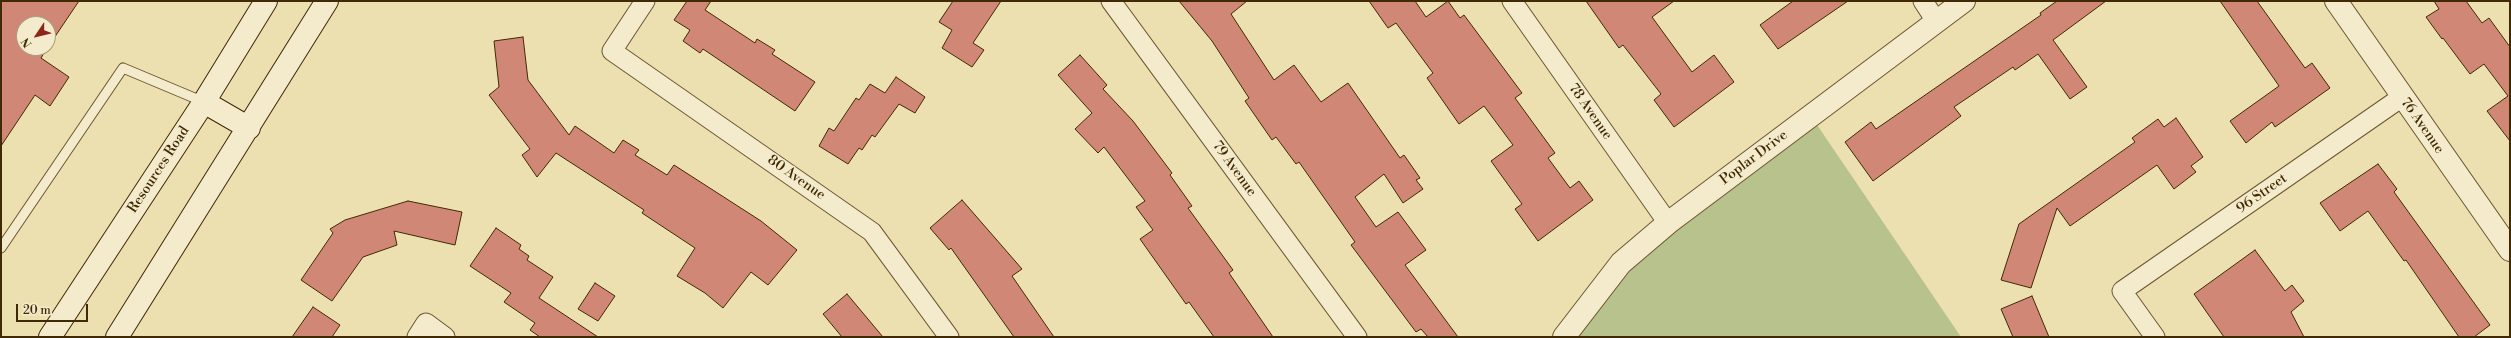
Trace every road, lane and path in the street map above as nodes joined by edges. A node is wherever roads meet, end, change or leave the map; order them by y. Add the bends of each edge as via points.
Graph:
1 (266, 1) edge
2 (327, 1) edge
3 (645, 1) edge
4 (1111, 1) edge
5 (1512, 1) edge
6 (1922, 1) edge
7 (1964, 1) edge
8 (2336, 1) edge
9 (1936, 21) junction
10 (2402, 97) junction
11 (204, 102) junction
12 (249, 128) junction
13 (1668, 223) junction
14 (1, 248) edge
15 (2510, 250) edge
16 (421, 330) edge
17 (50, 337) edge
18 (117, 337) edge
19 (445, 337) edge
20 (949, 337) edge
21 (1357, 337) edge
22 (1564, 337) edge
23 (2155, 337) edge

1 - 11 main road, Resources Road
2 - 12 main road
3 - 20 street, 80 Avenue via 612,51 872,232
4 - 21 street, 79 Avenue
5 - 13 street, 78 Avenue
6 - 9 street
7 - 9 main road, Poplar Drive
8 - 10 main road, 76 Avenue
9 - 13 main road, Poplar Drive
10 - 15 main road, 76 Avenue
10 - 23 street, 96 Street via 2122,291
11 - 12 main road
11 - 14 lane via 123,68
11 - 17 main road, Resources Road
12 - 18 main road
13 - 22 main road, Poplar Drive via 1620,263
16 - 19 street

